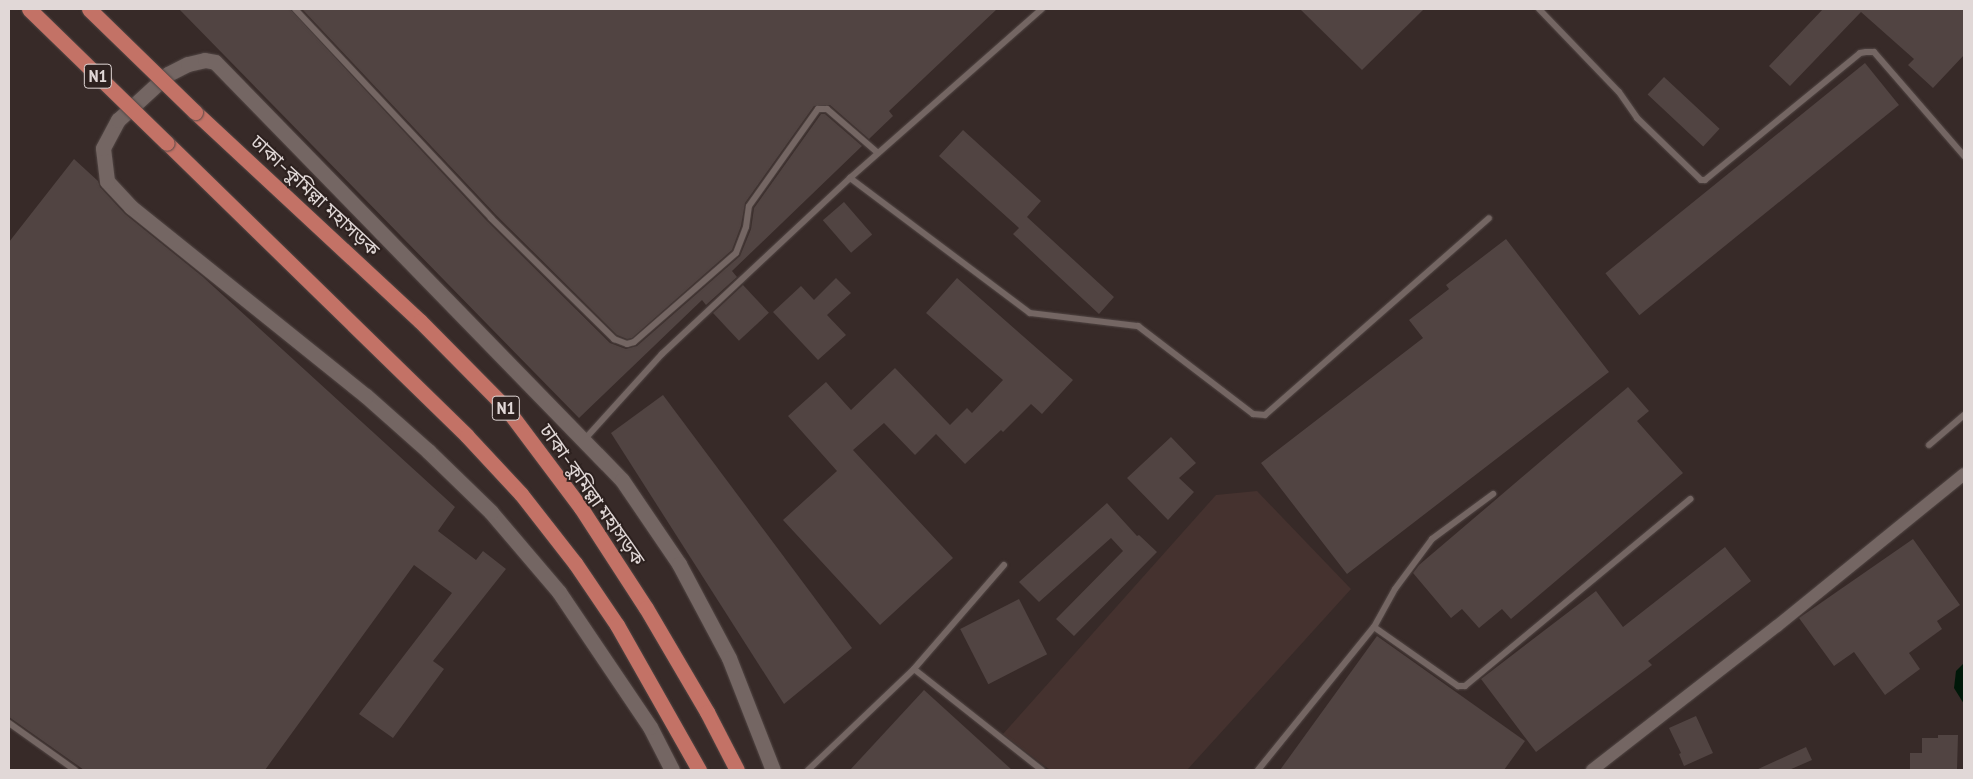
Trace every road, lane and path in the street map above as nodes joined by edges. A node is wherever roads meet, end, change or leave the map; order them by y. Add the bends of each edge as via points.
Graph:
1 (29, 9) edge
2 (89, 9) edge
3 (295, 9) edge
4 (1042, 9) edge
5 (1539, 9) edge
6 (878, 153) junction
7 (1964, 156) edge
8 (850, 178) junction
9 (1488, 218) dead end
10 (1964, 416) edge
11 (584, 440) junction
12 (1929, 445) dead end
13 (1964, 474) edge
14 (1493, 494) dead end
15 (1690, 499) dead end
16 (1004, 565) dead end
17 (1374, 627) junction
18 (914, 670) junction
19 (9, 723) edge
20 (75, 770) edge
21 (672, 770) edge
22 (699, 770) edge
23 (737, 770) edge
24 (773, 770) edge
25 (808, 770) edge
26 (1042, 770) edge
27 (1258, 770) edge
28 (1592, 770) edge

1 - 22 highway, N1, bridge via 468,436 521,494 575,563 616,625
2 - 23 highway, ঢাকা–কুমিল্লা মহাসড়ক / N1, bridge via 420,321 506,408 581,508 646,608
3 - 6 lane via 491,218 614,339 626,344 634,342 736,252 746,227 749,206 818,109 827,109
4 - 6 lane
5 - 7 lane via 1619,92 1637,118 1701,180 1860,53 1866,52 1874,52
6 - 8 lane
8 - 9 lane via 1030,313 1138,326 1253,414 1265,415
8 - 11 lane via 662,354
10 - 12 lane
11 - 21 street via 215,62 205,60 188,64 168,74 118,120 103,148 107,181 131,206 366,396 491,512 559,592 650,727
11 - 24 street via 622,480 679,564 728,658
13 - 28 street via 1777,626
14 - 17 lane via 1432,539 1395,589
15 - 17 lane via 1465,686 1458,686
16 - 18 lane
17 - 27 lane
18 - 25 lane
18 - 26 lane
19 - 20 lane

